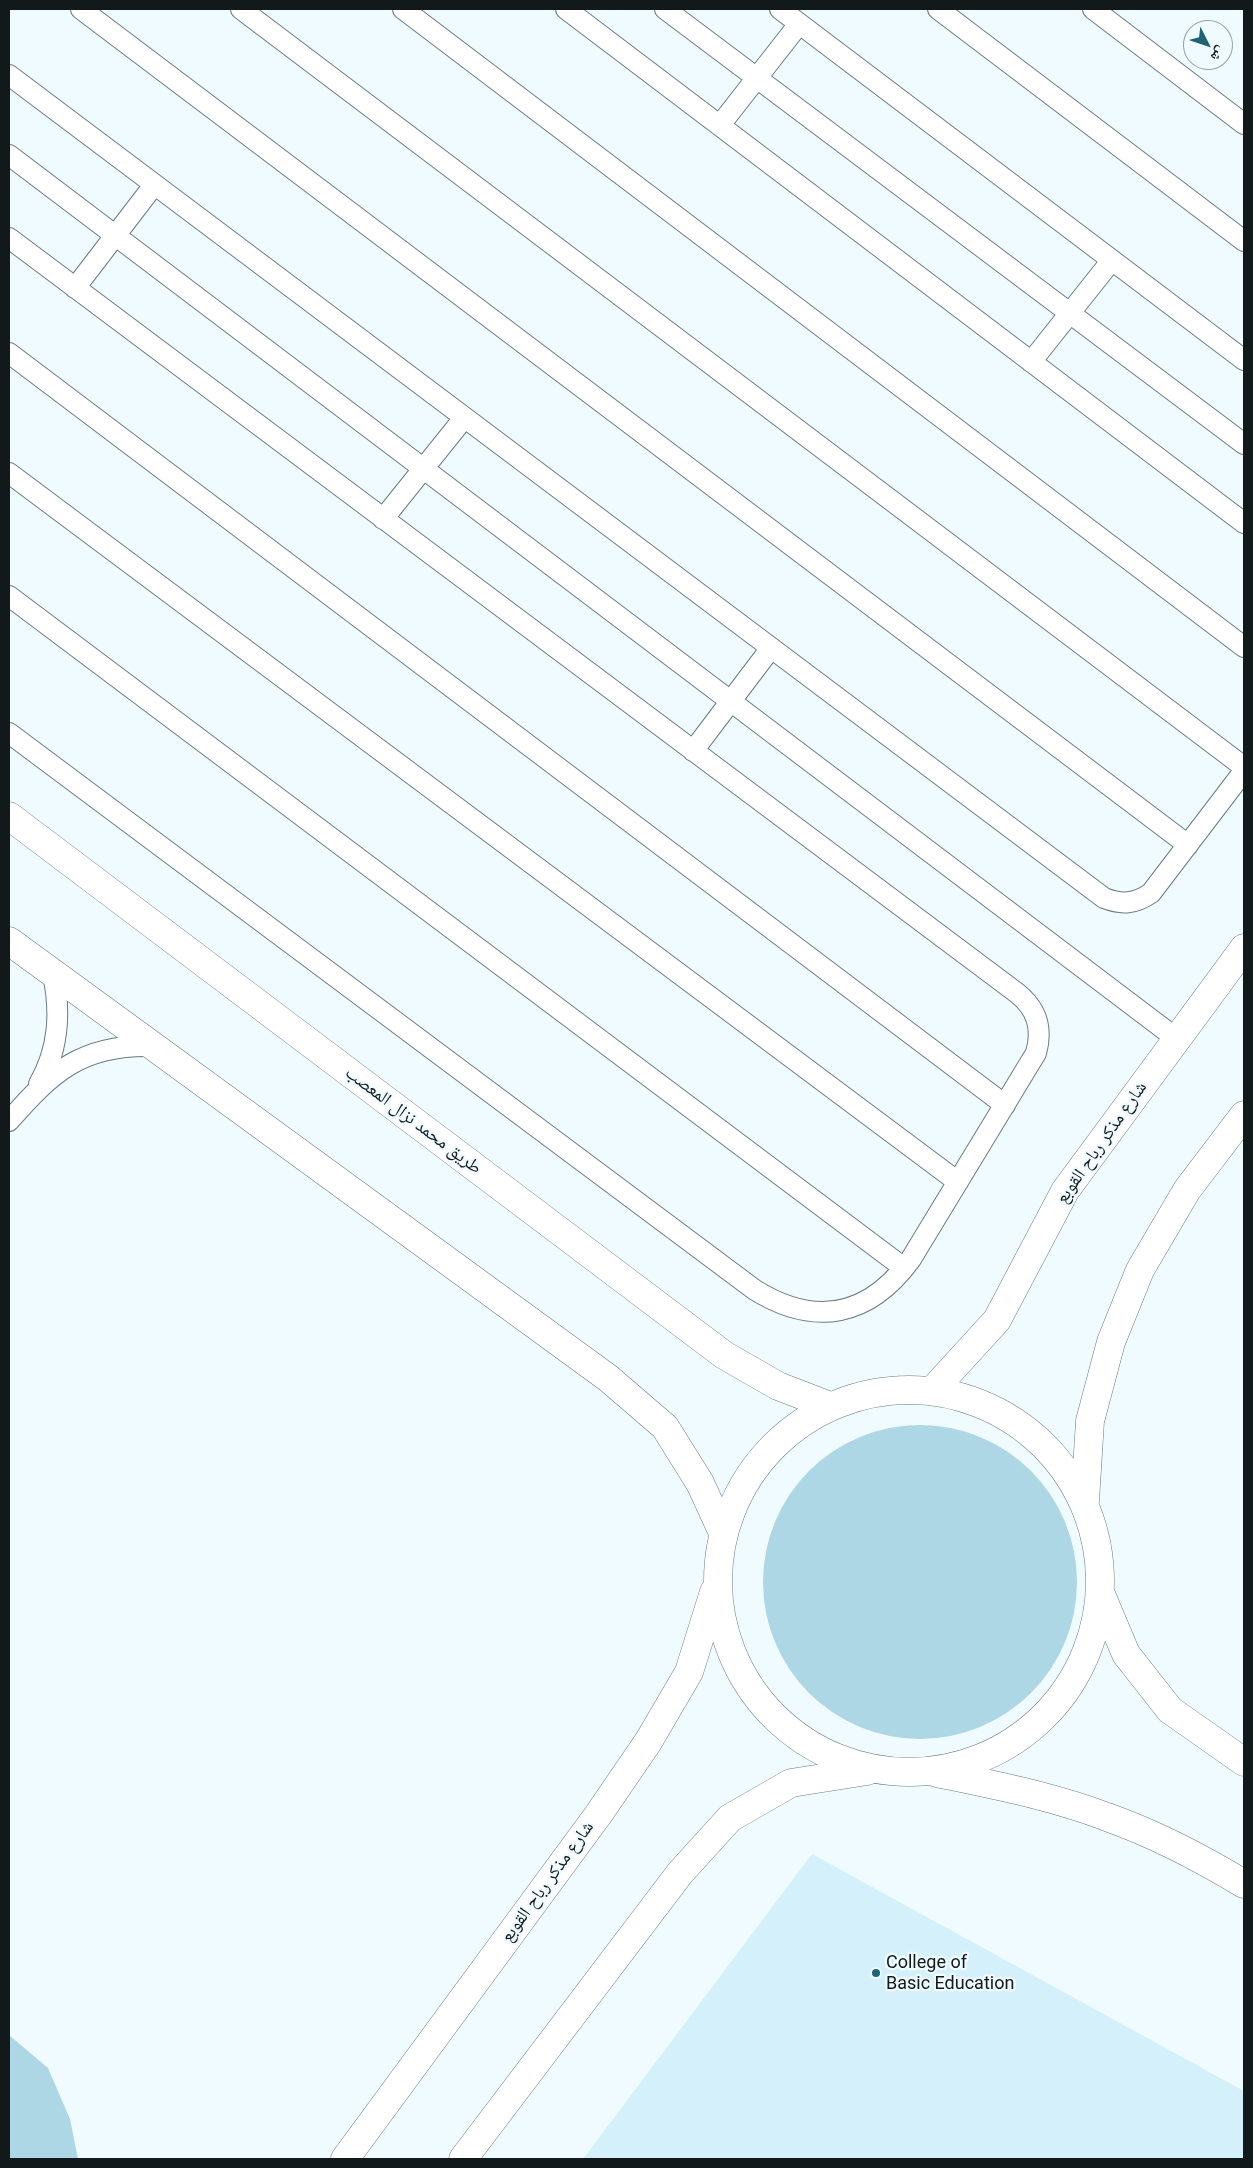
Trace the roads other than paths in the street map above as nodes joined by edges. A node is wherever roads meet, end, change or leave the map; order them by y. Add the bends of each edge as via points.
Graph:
1 (81, 9) edge
2 (240, 9) edge
3 (403, 9) edge
4 (566, 9) edge
5 (665, 9) edge
6 (780, 9) edge
7 (938, 9) edge
8 (1093, 9) edge
9 (799, 24) junction
10 (9, 76) edge
11 (757, 78) junction
12 (1244, 124) edge
13 (720, 125) junction
14 (9, 156) edge
15 (154, 185) junction
16 (115, 236) junction
17 (9, 238) edge
18 (1244, 241) edge
19 (1112, 260) junction
20 (75, 288) junction
21 (1070, 313) junction
22 (9, 353) edge
23 (1244, 360) edge
24 (1031, 362) junction
25 (464, 418) junction
26 (1244, 444) edge
27 (423, 469) junction
28 (9, 473) edge
29 (383, 519) junction
30 (1244, 523) edge
31 (9, 596) edge
32 (1244, 647) edge
33 (771, 648) junction
34 (730, 702) junction
35 (9, 733) edge
36 (692, 751) junction
37 (1244, 767) edge
38 (1244, 771) edge
39 (9, 816) edge
40 (1188, 845) junction
41 (9, 941) edge
42 (1244, 948) edge
43 (53, 974) junction
44 (1177, 1039) junction
45 (150, 1046) junction
46 (36, 1090) junction
47 (1005, 1104) junction
48 (1244, 1115) edge
49 (9, 1121) edge
50 (958, 1182) junction
51 (904, 1268) junction
52 (933, 1390) junction
53 (830, 1406) junction
54 (1085, 1501) junction
55 (723, 1533) junction
56 (716, 1586) junction
57 (1102, 1597) junction
58 (1244, 1762) edge
59 (868, 1770) junction
60 (935, 1772) junction
61 (1244, 1884) edge
62 (345, 2159) edge
63 (463, 2159) edge

1 - 40 lane
2 - 37 lane
3 - 32 lane
4 - 13 lane
5 - 11 lane
6 - 9 lane
7 - 18 lane
8 - 12 lane
9 - 11 lane
9 - 19 lane
10 - 15 lane
11 - 13 lane
11 - 21 lane
13 - 24 lane
14 - 16 lane
15 - 16 lane
15 - 25 lane
16 - 20 lane
16 - 27 lane
17 - 20 lane
19 - 21 lane
19 - 23 lane
20 - 29 lane
21 - 24 lane
21 - 26 lane
22 - 47 lane
24 - 30 lane
25 - 27 lane
25 - 33 lane
27 - 29 lane
27 - 34 lane
28 - 50 lane
29 - 36 lane
31 - 51 lane
33 - 34 lane
33 - 40 lane via 1104,898 1128,904 1141,901 1152,893
34 - 36 lane
34 - 44 lane
35 - 51 lane via 775,1302 798,1310 846,1309 868,1300 888,1286
36 - 47 lane via 1027,1002 1035,1013 1040,1040 1036,1053
38 - 40 lane
39 - 53 street, طريق محمد نزال المعصب via 724,1355 778,1386
41 - 43 street
42 - 44 street, شارع مذكر رباح القوبع
43 - 45 street
43 - 46 lane via 57,1034 46,1073
44 - 52 street, شارع مذكر رباح القوبع via 1065,1191 997,1320
45 - 46 lane via 122,1047 88,1055 51,1076
45 - 55 street via 608,1378 664,1427 700,1483
46 - 49 lane
47 - 50 lane
48 - 54 street via 1187,1190 1140,1270 1111,1342 1090,1421
50 - 51 lane
52 - 53 street via 880,1391
52 - 54 street via 995,1408 1048,1447
53 - 55 street via 782,1437 745,1481
54 - 57 street via 1099,1548
55 - 56 street
56 - 59 street via 724,1637 745,1684 778,1724 820,1753
56 - 62 street, شارع مذكر رباح القوبع via 689,1672 648,1742
57 - 58 street via 1126,1654 1170,1710
57 - 60 street via 1085,1660 1049,1714 997,1753
59 - 60 street
59 - 63 street via 791,1783 730,1818 680,1873
60 - 61 street via 1014,1789 1107,1817 1201,1858

